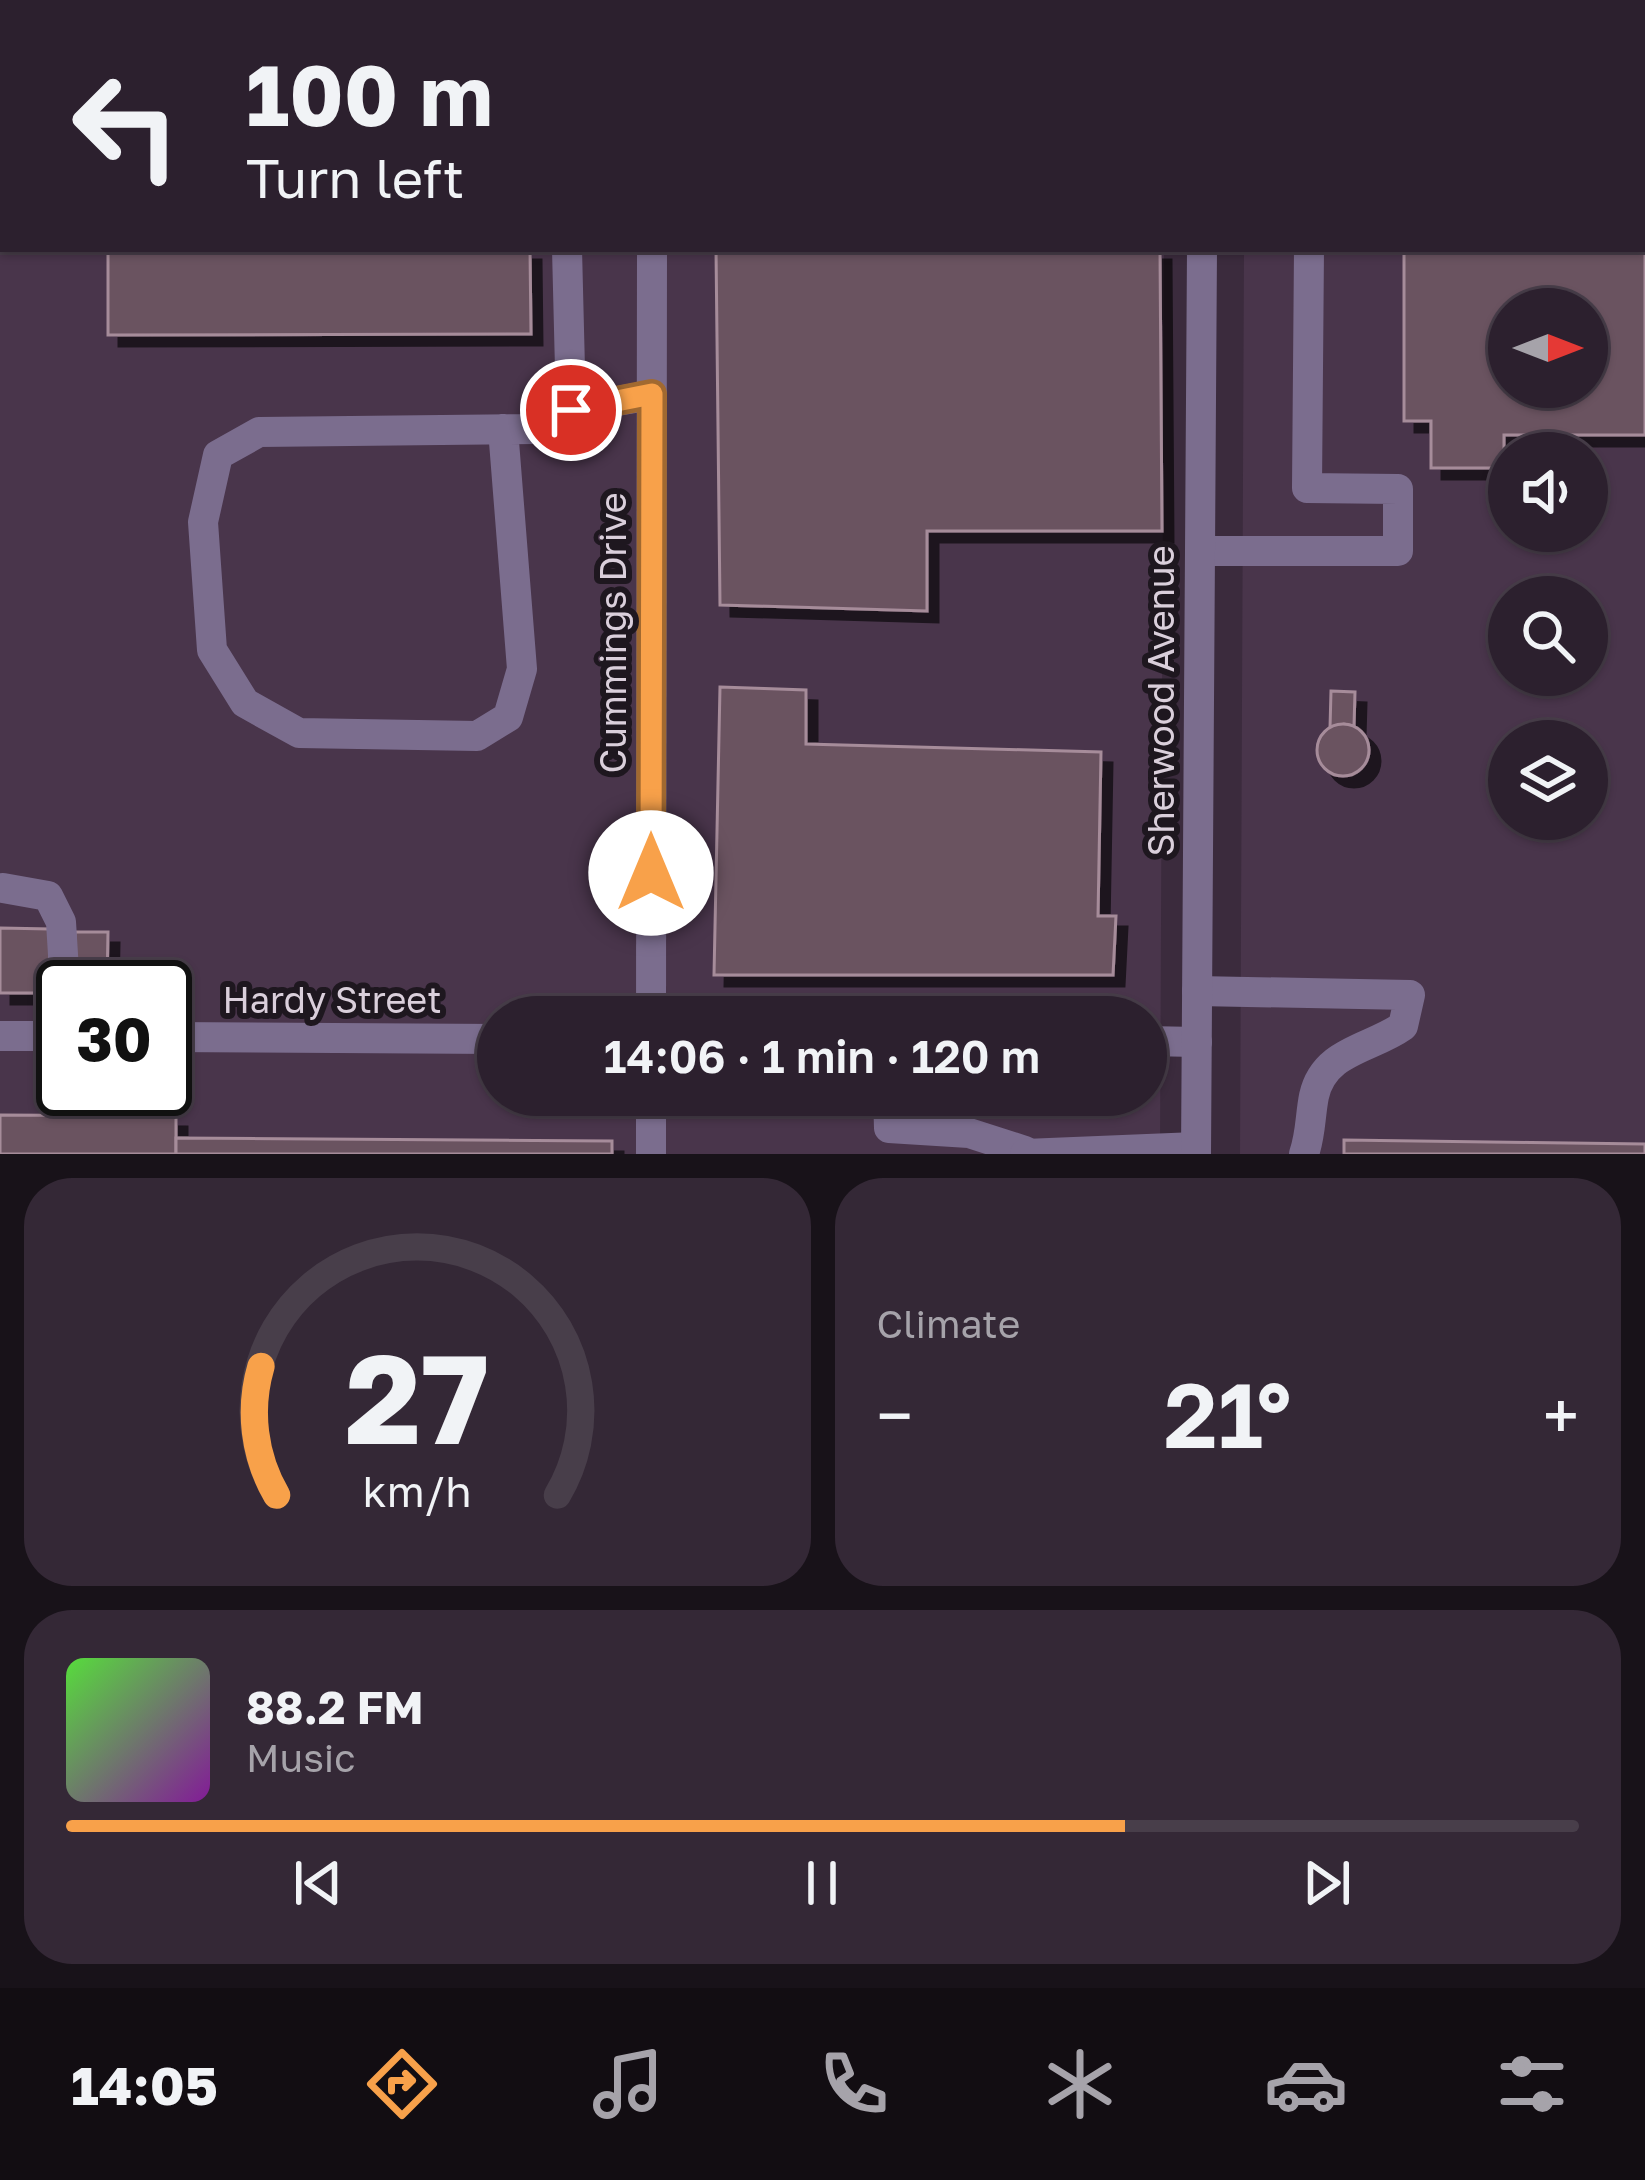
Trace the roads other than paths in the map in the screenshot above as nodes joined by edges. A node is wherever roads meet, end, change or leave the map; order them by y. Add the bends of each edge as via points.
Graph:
1 (567, 252) edge
2 (652, 252) edge
3 (1202, 252) edge
4 (1309, 252) edge
5 (652, 394) junction
6 (571, 410) junction
7 (503, 429) junction
8 (1201, 551) junction
9 (3, 888) dead end
10 (63, 960) edge
11 (1197, 992) junction
12 (650, 996) edge
13 (0, 1036) edge
14 (36, 1036) edge
15 (192, 1037) edge
16 (477, 1040) edge
17 (1167, 1042) edge
18 (1197, 1042) junction
19 (651, 1116) edge
20 (889, 1116) edge
21 (1196, 1150) edge
22 (1024, 1153) edge
23 (651, 1154) edge
24 (1304, 1154) edge

1 - 6 street
2 - 5 street, Cummings Drive
3 - 8 street, Sherwood Avenue
4 - 8 street via 1307,488 1398,489 1398,551
5 - 6 street
5 - 12 street, Cummings Drive
6 - 7 street via 566,424
7 - 7 street via 260,432 218,454 203,521 212,650 245,703 299,734 477,736 508,717 521,669
8 - 11 street, Sherwood Avenue
9 - 10 street via 48,896 61,922
11 - 18 street, Sherwood Avenue
11 - 24 street via 1410,995 1403,1026 1331,1062 1315,1092
13 - 14 street
15 - 16 street, Hardy Street
17 - 18 street
18 - 21 street, Sherwood Avenue
19 - 23 street
20 - 22 street via 889,1128 969,1133
21 - 22 street

